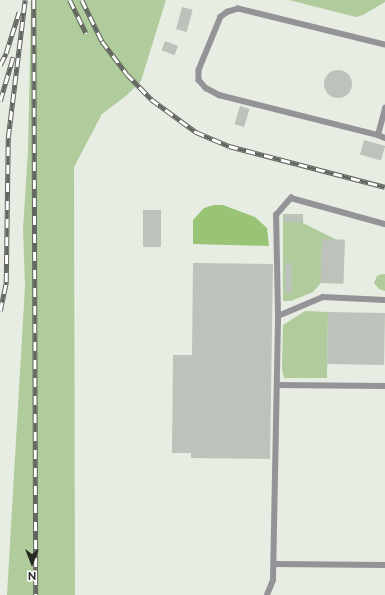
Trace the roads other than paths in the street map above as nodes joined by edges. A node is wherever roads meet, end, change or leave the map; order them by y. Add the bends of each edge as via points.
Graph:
1 (385, 45) edge
2 (385, 108) edge
3 (378, 135) junction
4 (385, 138) edge
5 (385, 224) edge
6 (385, 300) edge
7 (278, 316) junction
8 (277, 385) junction
9 (385, 386) edge
10 (274, 564) junction
11 (385, 565) edge
12 (267, 595) edge

1 - 3 lane via 238,9 222,16 198,70 199,80 206,88 219,95
2 - 3 lane
3 - 4 lane
5 - 7 lane via 291,198 276,215
6 - 7 lane via 323,297
7 - 8 lane
8 - 9 lane
8 - 10 lane
10 - 11 lane
10 - 12 lane via 273,580

